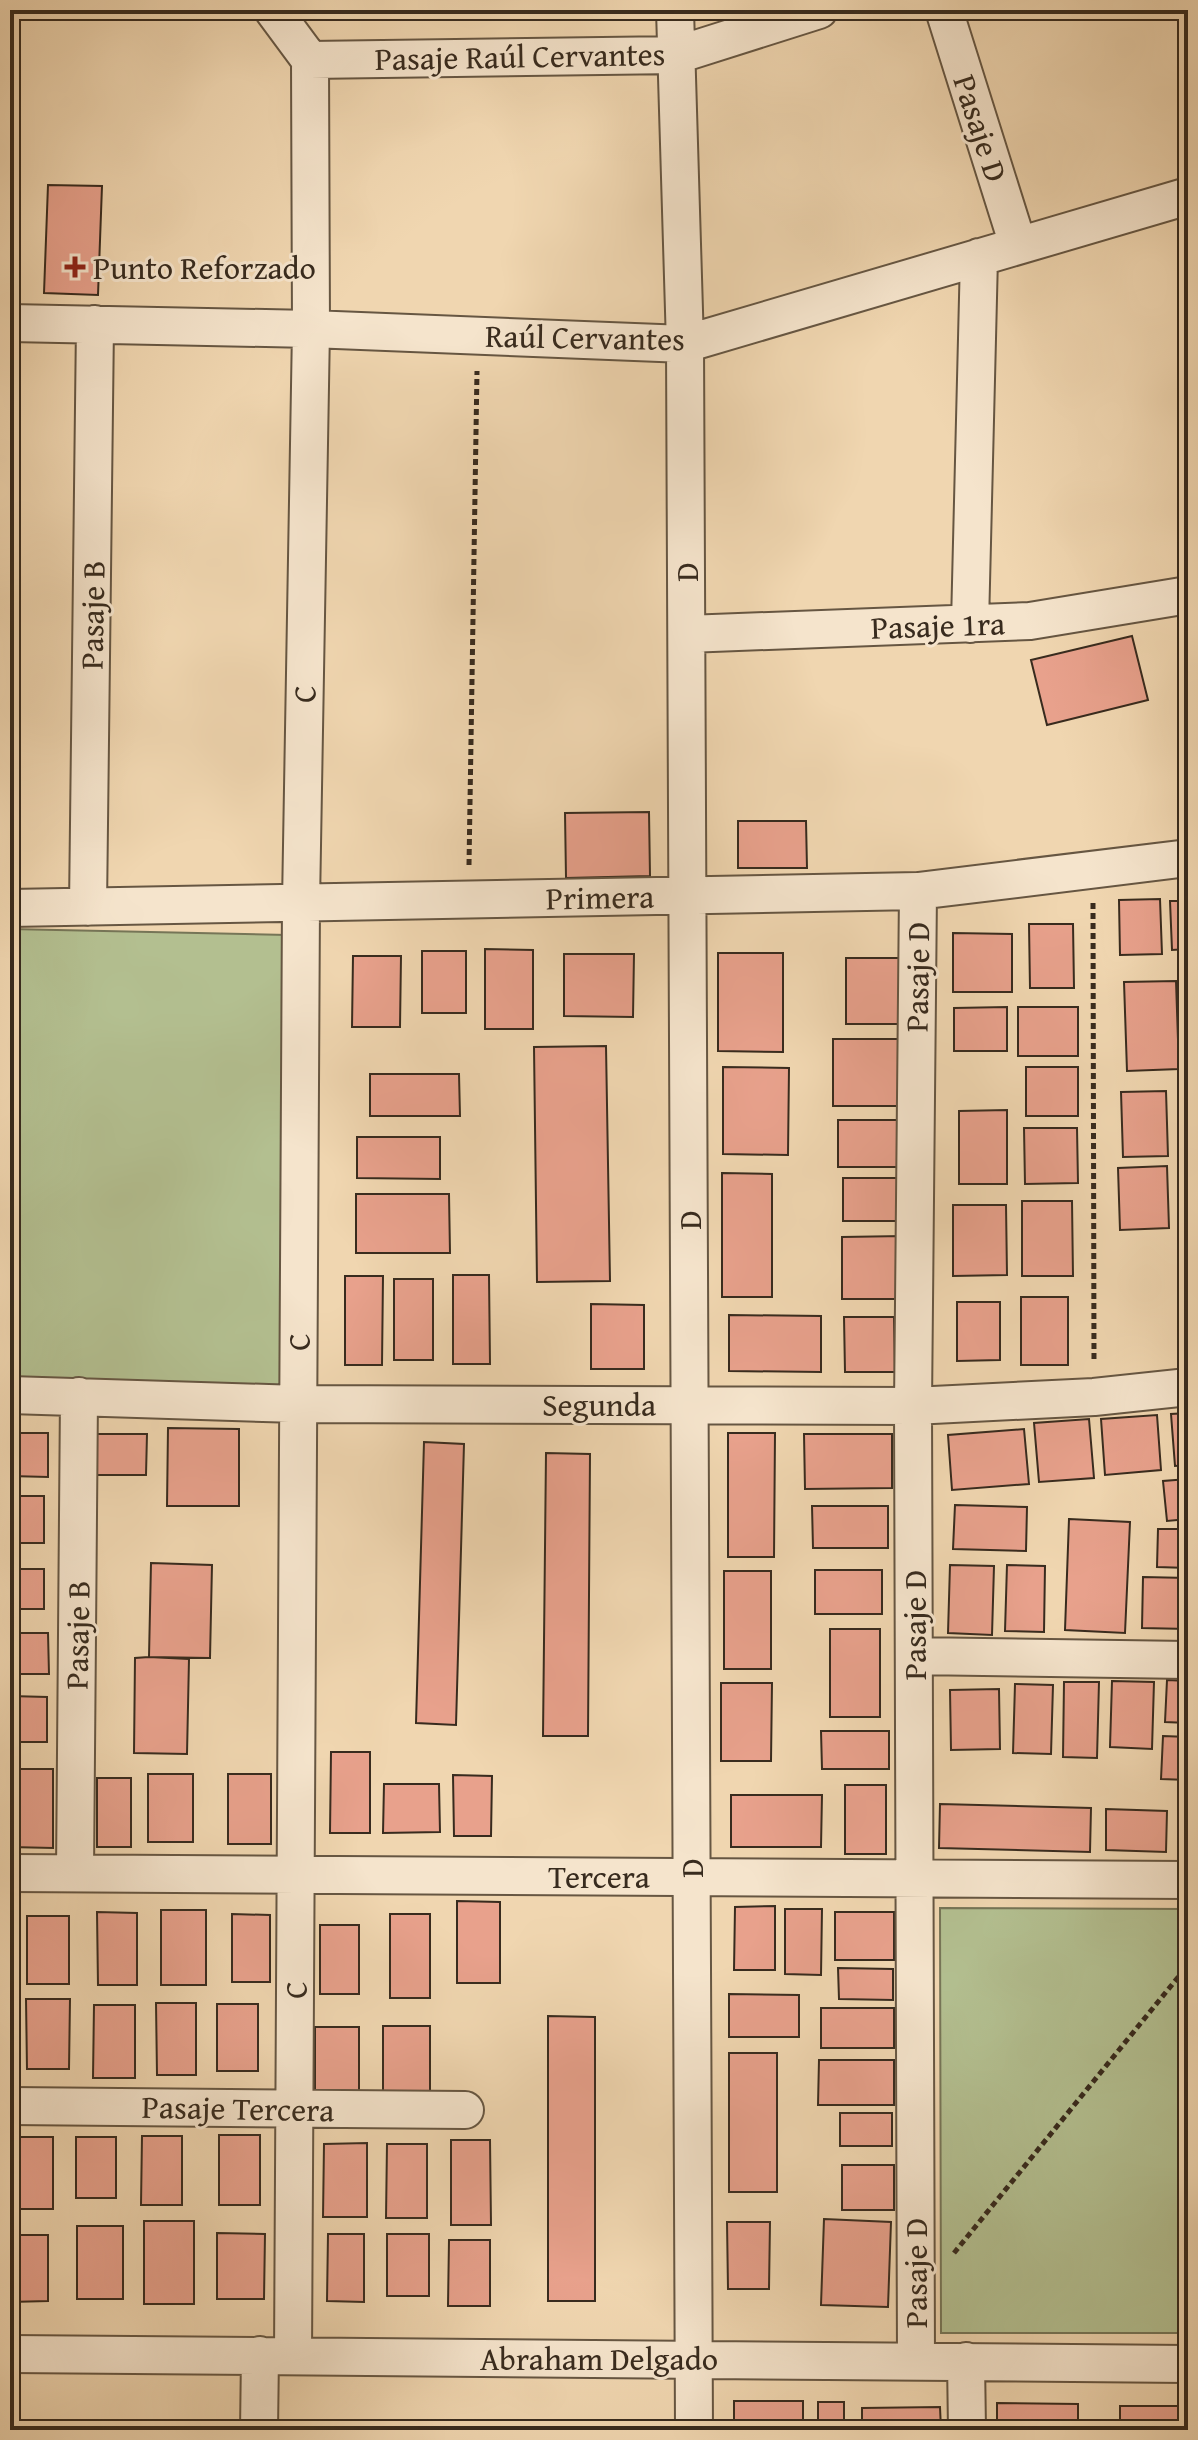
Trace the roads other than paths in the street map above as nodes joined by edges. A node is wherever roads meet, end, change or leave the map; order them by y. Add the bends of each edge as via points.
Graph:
1 (273, 10) edge
2 (675, 10) edge
3 (819, 10) edge
4 (944, 10) edge
5 (677, 55) junction
6 (310, 60) junction
7 (1188, 196) edge
8 (1018, 245) junction
9 (979, 257) junction
10 (10, 323) edge
11 (95, 324) junction
12 (311, 329) junction
13 (685, 344) junction
14 (1188, 595) edge
15 (970, 624) junction
16 (687, 634) junction
17 (1188, 858) edge
18 (918, 891) junction
19 (687, 895) junction
20 (301, 903) junction
21 (88, 907) junction
22 (10, 908) edge
23 (1188, 1387) edge
24 (10, 1395) edge
25 (79, 1396) junction
26 (298, 1404) junction
27 (689, 1405) junction
28 (913, 1406) junction
29 (914, 1656) junction
30 (1188, 1660) edge
31 (10, 1873) edge
32 (75, 1873) junction
33 (295, 1875) junction
34 (691, 1877) junction
35 (915, 1879) junction
36 (1188, 1880) edge
37 (10, 2106) edge
38 (294, 2109) junction
39 (465, 2110) dead end
40 (10, 2354) edge
41 (276, 2356) junction
42 (693, 2359) junction
43 (916, 2360) junction
44 (966, 2361) junction
45 (1188, 2364) edge
46 (259, 2430) edge
47 (694, 2430) edge
48 (967, 2430) edge

1 - 6 street
2 - 5 street, D
3 - 5 street, Pasaje Raúl Cervantes
4 - 8 street, Pasaje D
5 - 6 street, Pasaje Raúl Cervantes
5 - 13 street, D
6 - 12 street, C
7 - 8 street, Raúl Cervantes
8 - 9 street, Raúl Cervantes
9 - 13 street, Raúl Cervantes
9 - 15 street
10 - 11 street, Raúl Cervantes
11 - 12 street, Raúl Cervantes
11 - 21 street, Pasaje B
12 - 13 street, Raúl Cervantes
12 - 20 street, C
13 - 16 street, D
14 - 15 street, Pasaje 1ra via 1030,621
15 - 16 street, Pasaje 1ra
16 - 19 street, D
17 - 18 street, Primera
18 - 19 street, Primera
18 - 28 street, Pasaje D
19 - 20 street, Primera
19 - 27 street, D
20 - 21 street, Primera
20 - 26 street, C
21 - 22 street, Primera
23 - 28 street, Segunda
24 - 25 street, Segunda
25 - 26 street, Segunda
25 - 32 street, Pasaje B
26 - 27 street, Segunda
26 - 33 street, C
27 - 28 street, Segunda
27 - 34 street, D
28 - 29 street, Pasaje D
29 - 30 street
29 - 35 street, Pasaje D
31 - 32 street, Tercera
32 - 33 street, Tercera
33 - 34 street, Tercera
33 - 38 street, C
34 - 35 street, Tercera
34 - 42 street, D
35 - 36 street, Tercera
35 - 43 street, Pasaje D
37 - 38 street, Pasaje Tercera
38 - 39 street, Pasaje Tercera
38 - 41 street, C
40 - 41 street, Abraham Delgado
41 - 42 street, Abraham Delgado
41 - 46 street, C
42 - 43 street, Abraham Delgado
42 - 47 street, D
43 - 44 street, Abraham Delgado
44 - 45 street, Abraham Delgado
44 - 48 street, Pasaje D

